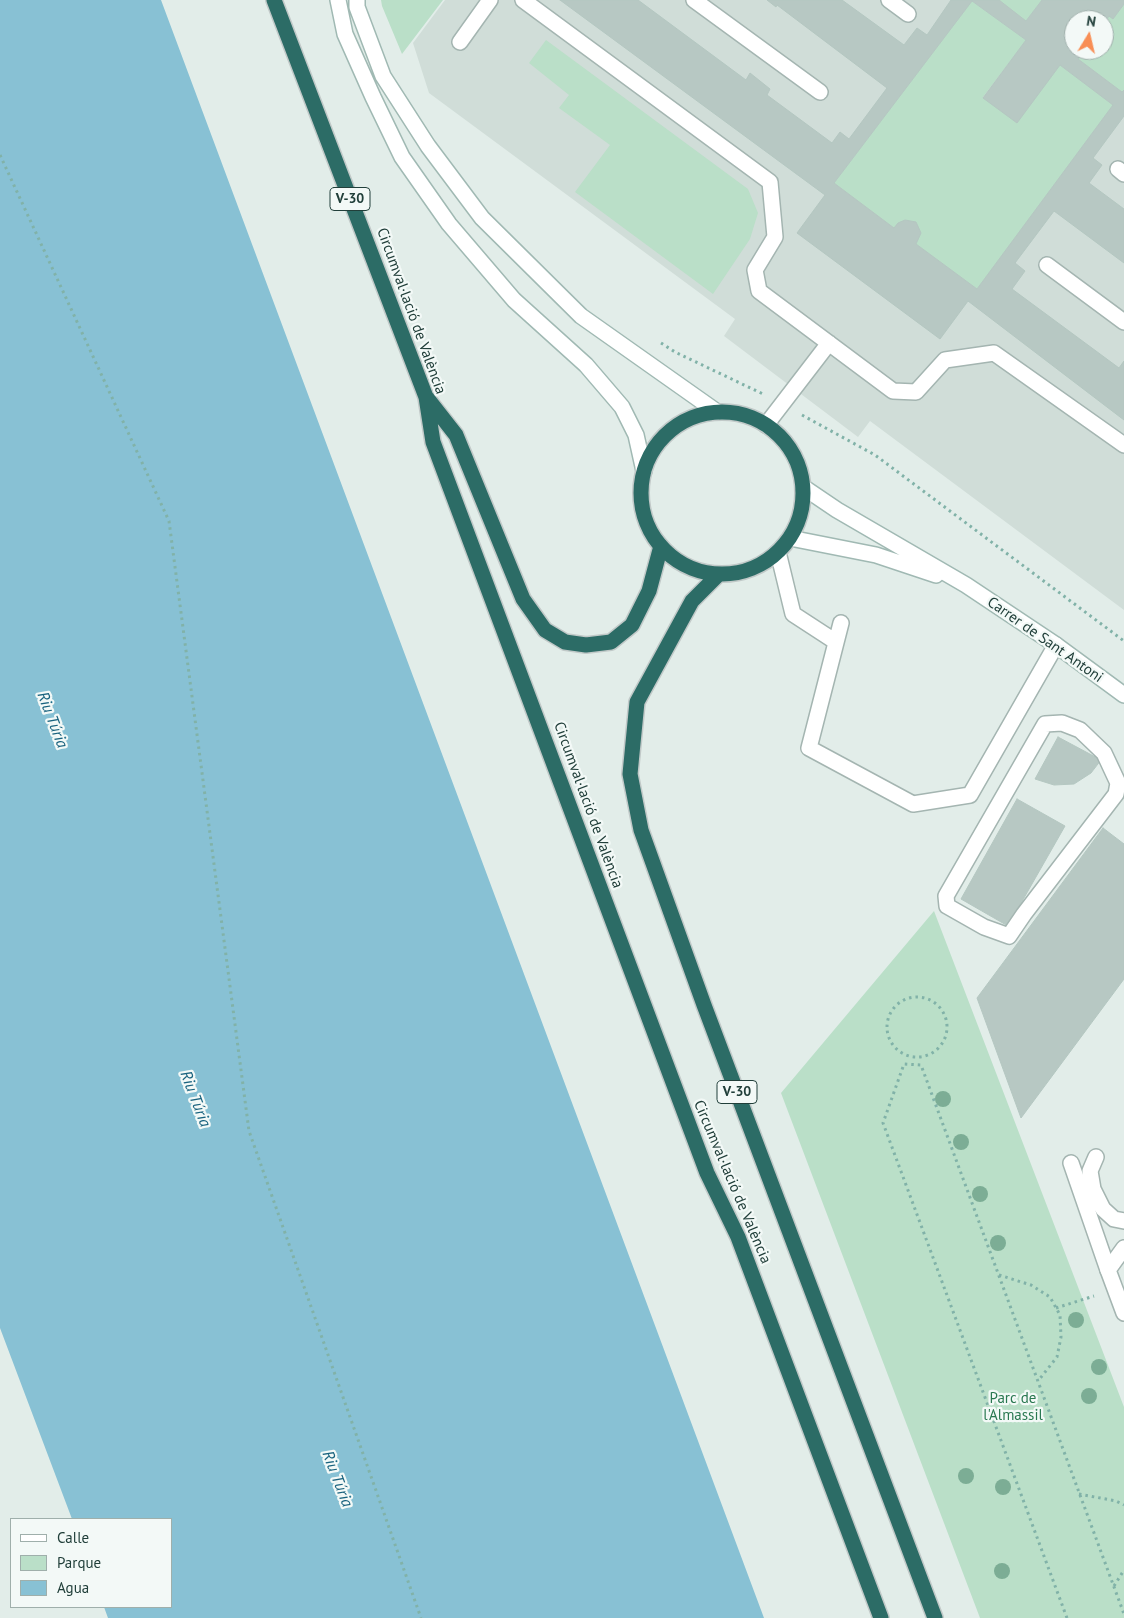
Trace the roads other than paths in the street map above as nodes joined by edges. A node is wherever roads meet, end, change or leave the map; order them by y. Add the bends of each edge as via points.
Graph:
1 (274, 0) edge
2 (338, 0) edge
3 (490, 0) edge
4 (523, 0) edge
5 (694, 0) edge
6 (889, 0) edge
7 (358, 2) edge
8 (908, 14) dead end
9 (460, 42) dead end
10 (820, 92) dead end
11 (1047, 265) dead end
12 (1124, 322) edge
13 (829, 344) junction
14 (426, 398) junction
15 (717, 412) junction
16 (766, 425) junction
17 (1124, 446) edge
18 (644, 471) junction
19 (803, 487) junction
20 (790, 538) junction
21 (661, 546) junction
22 (778, 552) junction
23 (719, 574) junction
24 (966, 585) junction
25 (841, 623) dead end
26 (836, 642) junction
27 (1056, 645) junction
28 (1124, 696) edge
29 (1120, 797) edge
30 (1096, 1157) dead end
31 (1071, 1163) dead end
32 (1124, 1221) edge
33 (1124, 1248) edge
34 (1108, 1270) junction
35 (1124, 1313) edge
36 (881, 1618) edge
37 (936, 1618) edge

1 - 14 highway, Circumval·lació de València / V-30
2 - 18 main road via 345,34 402,157 449,224 514,300 586,365 622,407 636,434
3 - 9 main road
4 - 13 main road via 770,182 775,238 755,270 759,291
5 - 10 main road
6 - 8 main road
7 - 15 main road via 383,76 428,146 482,218 581,316
11 - 12 main road
13 - 16 main road
13 - 17 main road via 893,391 916,392 945,360 994,353
14 - 21 highway via 456,435 524,599 545,630 565,642 586,645 611,642 632,625 649,590
14 - 36 highway, Circumval·lació de València / V-30 via 433,442 707,1173 738,1237
15 - 16 highway via 750,417
15 - 18 highway via 696,416 670,430 654,450
16 - 19 highway via 795,456
18 - 21 highway via 641,490 643,512
19 - 20 highway via 803,504
19 - 24 main road, Carrer de Sant Antoni
20 - 22 highway
20 - 24 main road, Carrer de Sant Antoni via 876,555
21 - 23 highway via 691,567
22 - 23 highway via 749,569
22 - 26 main road via 793,614
23 - 37 highway, V-30 via 692,600 637,702 630,774 641,830
24 - 27 main road, Carrer de Sant Antoni
25 - 26 main road
26 - 27 main road via 809,748 913,804 970,795
27 - 28 main road, Carrer de Sant Antoni
29 - 29 main road via 1118,783 1104,753 1080,730 1062,723 1045,724 952,884 946,896 947,906 984,927 1009,936
30 - 32 main road via 1090,1170 1093,1189 1103,1209 1114,1219
31 - 34 main road
33 - 34 main road
34 - 35 main road

